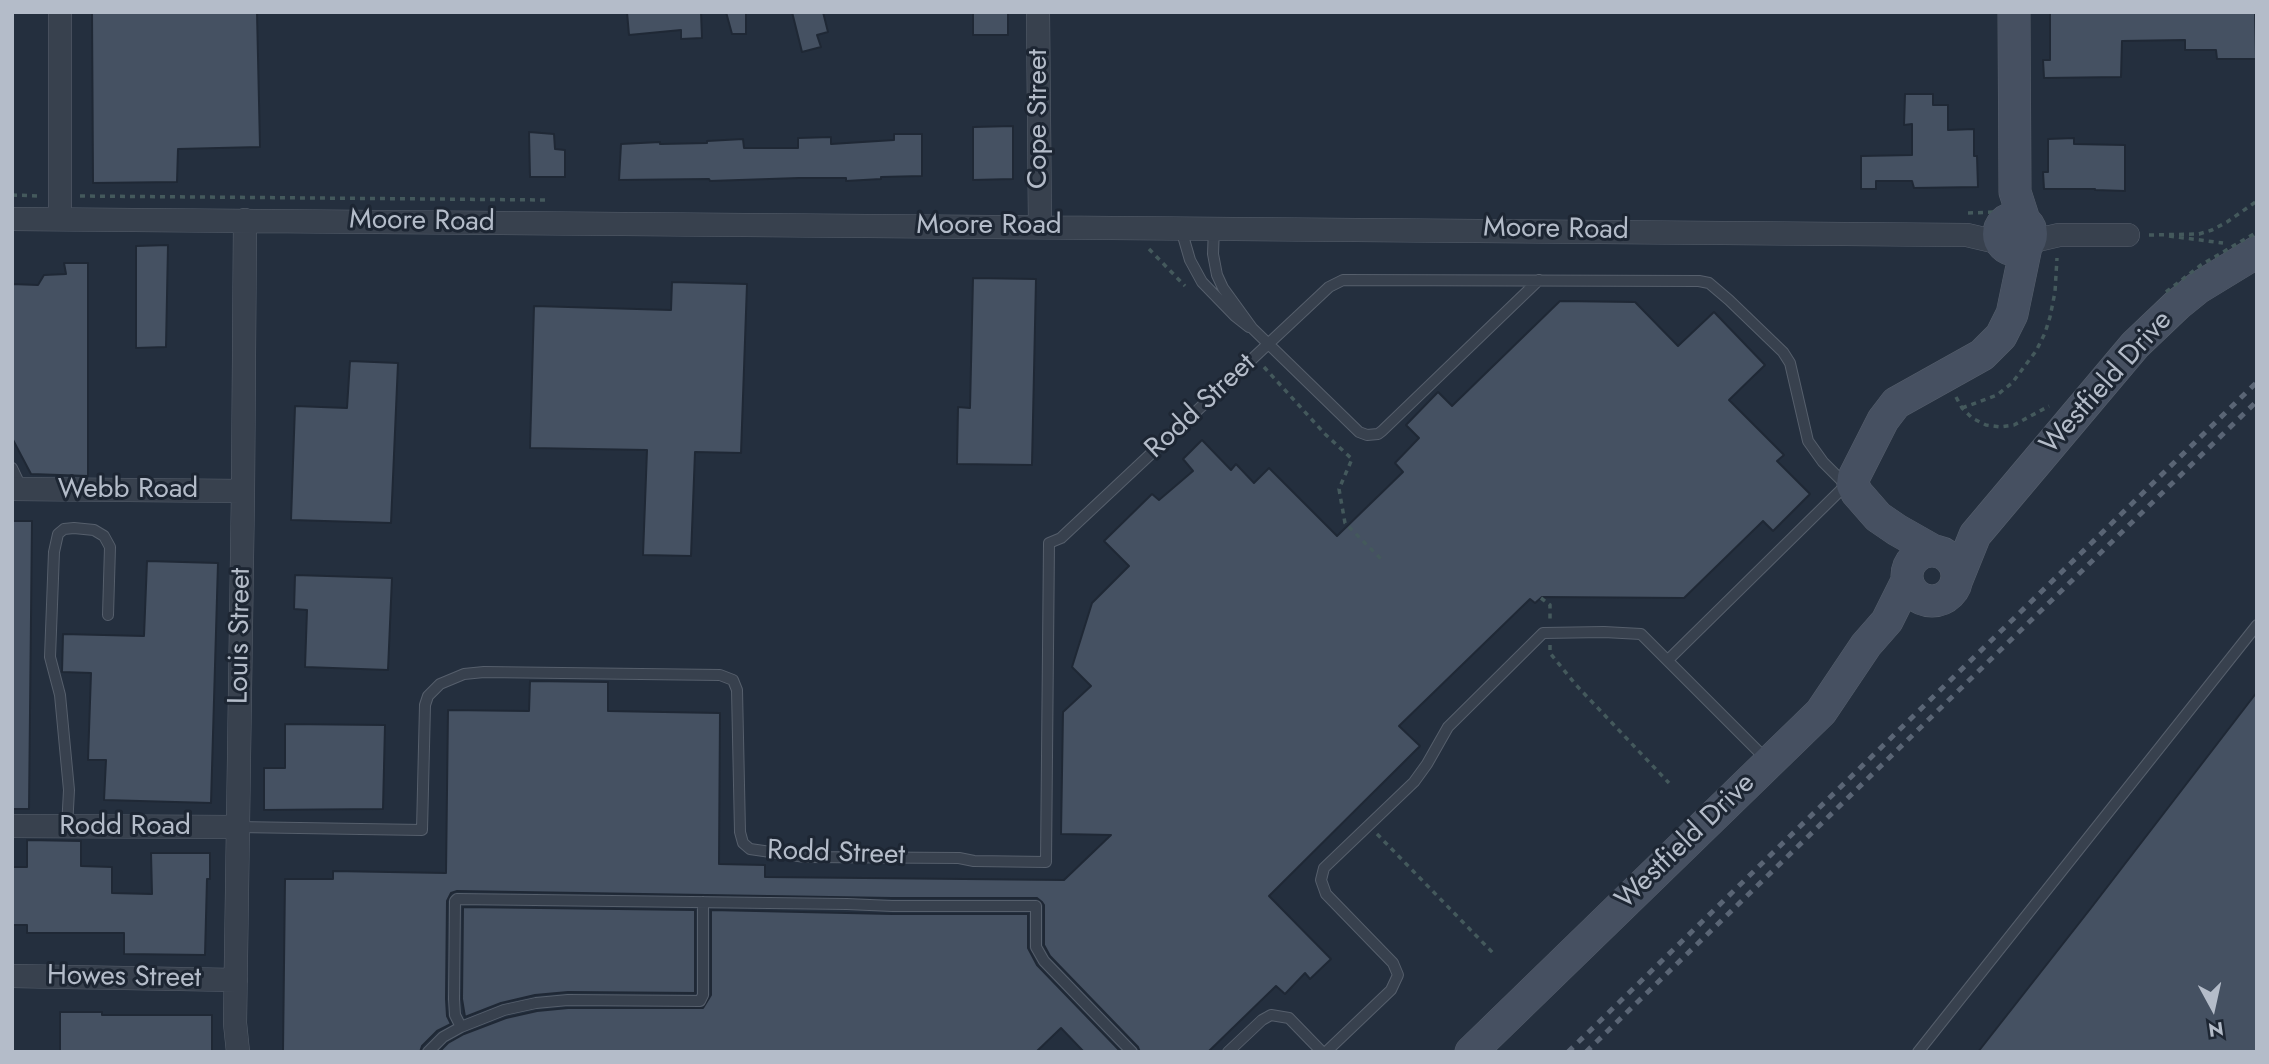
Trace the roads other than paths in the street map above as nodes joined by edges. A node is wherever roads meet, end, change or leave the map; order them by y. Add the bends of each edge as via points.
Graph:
1 (60, 12) edge
2 (1038, 12) edge
3 (2014, 12) edge
4 (60, 218) junction
5 (12, 219) edge
6 (245, 220) junction
7 (1040, 226) junction
8 (1180, 227) junction
9 (1214, 227) junction
10 (2019, 230) junction
11 (2128, 235) road end
12 (2257, 252) edge
13 (1539, 280) junction
14 (1252, 328) junction
15 (1268, 343) junction
16 (12, 468) edge
17 (1850, 481) junction
18 (17, 489) edge
19 (243, 491) junction
20 (1878, 517) junction
21 (1975, 535) junction
22 (1935, 551) junction
23 (1907, 578) junction
24 (1947, 591) junction
25 (108, 615) dead end
26 (1887, 621) junction
27 (2257, 625) edge
28 (1668, 660) junction
29 (1769, 762) junction
30 (12, 826) edge
31 (238, 827) junction
32 (67, 828) junction
33 (703, 902) junction
34 (12, 976) edge
35 (236, 980) junction
36 (461, 1027) junction
37 (238, 1052) edge
38 (428, 1052) edge
39 (1132, 1052) edge
40 (1228, 1052) edge
41 (1324, 1052) edge
42 (1471, 1052) edge
43 (1917, 1052) edge

1 - 4 street
2 - 7 street, Cope Street
3 - 10 main road
4 - 5 street, Moore Road
4 - 6 street, Moore Road
6 - 7 street, Moore Road
6 - 19 street, Louis Street
7 - 8 street, Moore Road
8 - 9 street, Moore Road
8 - 14 lane, Rodd Street via 1202,282
9 - 10 street, Moore Road via 1967,234
9 - 14 lane, Rodd Street via 1217,275
10 - 11 street, Moore Road
10 - 17 main road via 2012,314 1994,345 1903,397 1889,411
12 - 21 main road, Westfield Drive via 2171,298
13 - 15 lane via 1343,280 1329,287
13 - 15 lane via 1378,434 1359,432
13 - 17 lane via 1709,283 1787,358 1808,441
14 - 15 lane, Rodd Street
15 - 31 lane, Rodd Street via 1060,538 1049,543 1046,862 805,857 750,849 740,832 737,690 733,680 720,676 464,674 440,684 425,705 422,830
16 - 18 lane
17 - 20 main road
17 - 28 lane
18 - 19 street, Webb Road
19 - 31 street, Louis Street
20 - 22 main road
20 - 23 main road via 1901,555
21 - 22 main road, Westfield Drive
21 - 24 main road, Westfield Drive
22 - 23 main road via 1915,557
22 - 24 main road via 1953,562 1956,572
23 - 24 main road via 1911,590 1925,600
23 - 26 main road, Westfield Drive
24 - 26 main road, Westfield Drive
25 - 32 lane via 110,547 94,530 65,529 58,534 54,552 50,657 60,695 69,790
26 - 29 main road, Westfield Drive via 1821,712
27 - 43 lane
28 - 29 lane
28 - 41 lane via 1641,634 1550,631 1538,637 1448,727 1414,782 1324,868 1326,894 1398,971 1398,980 1383,999
29 - 42 main road, Westfield Drive
30 - 32 street, Rodd Road
31 - 32 street, Rodd Road
31 - 35 street, Louis Street
33 - 36 lane via 704,995 700,1001 548,1001 504,1010
33 - 36 lane via 457,899 454,999
33 - 39 lane via 1036,906 1036,947 1044,961
34 - 35 street, Howes Street
35 - 37 street, Louis Street
36 - 38 lane
40 - 41 lane via 1272,1015 1289,1018

